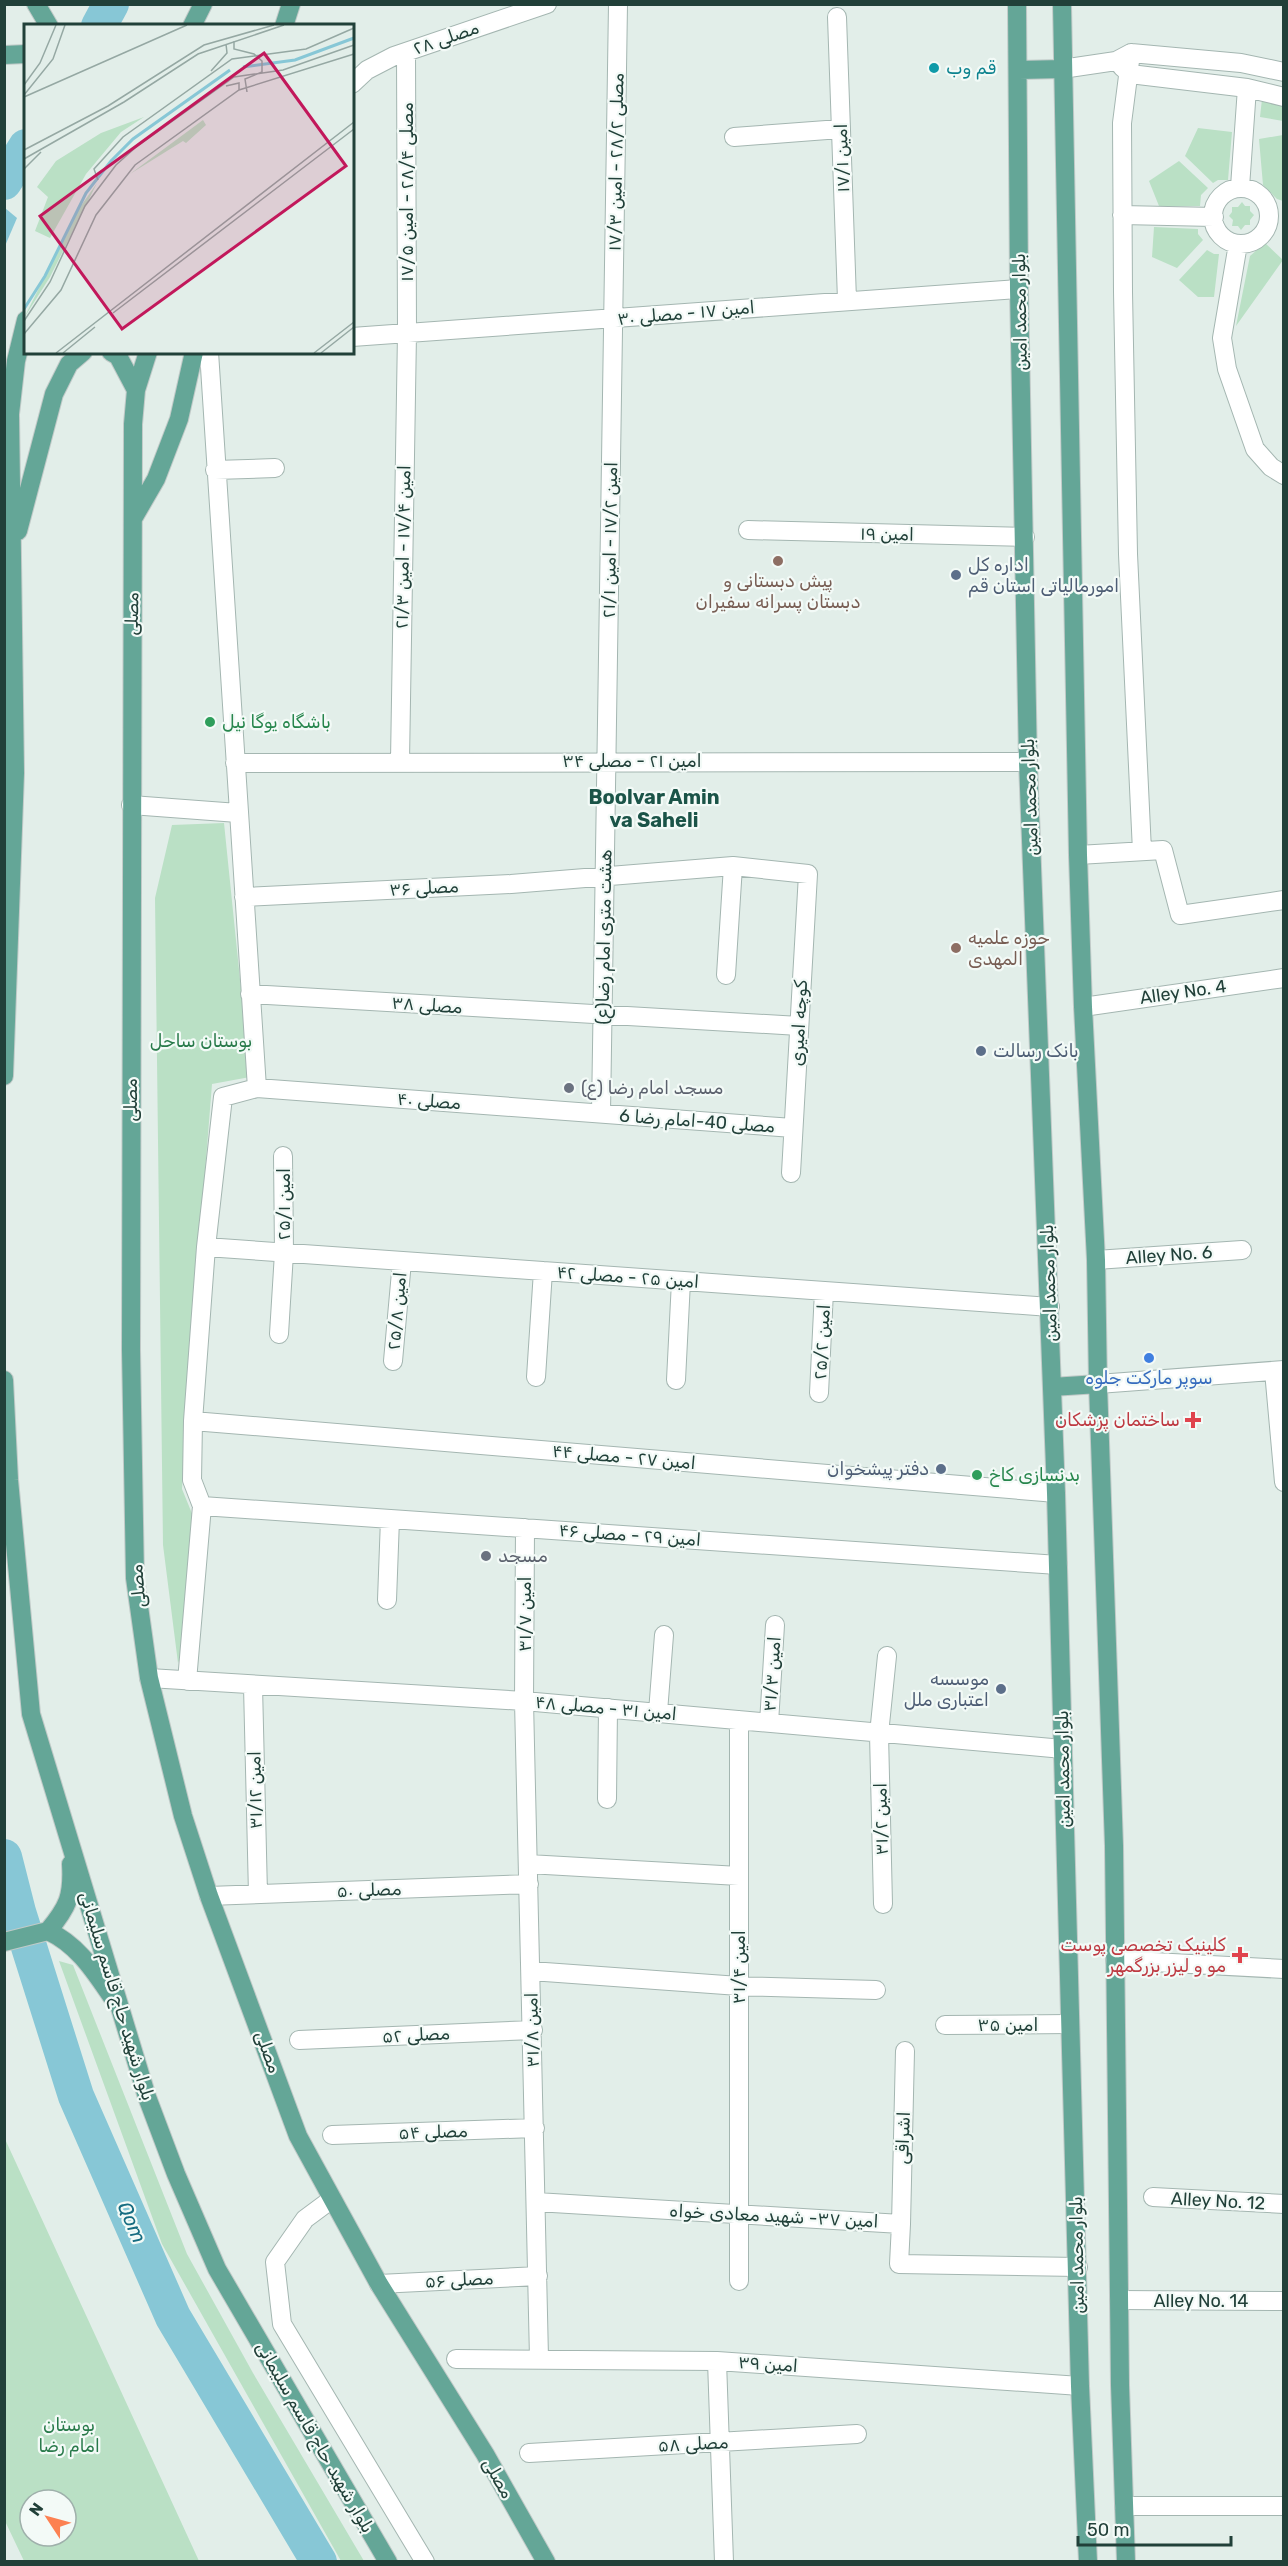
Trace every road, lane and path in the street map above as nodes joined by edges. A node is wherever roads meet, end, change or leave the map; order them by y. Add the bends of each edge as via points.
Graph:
1 (36, 4) edge
2 (203, 4) edge
3 (291, 4) edge
4 (546, 4) edge
5 (618, 4) edge
6 (1017, 4) edge
7 (1062, 4) edge
8 (837, 16) dead end
9 (48, 24) edge
10 (193, 24) edge
11 (285, 24) edge
12 (406, 51) junction
13 (24, 54) edge
14 (4, 55) edge
15 (1124, 57) junction
16 (1062, 69) junction
17 (1019, 70) junction
18 (1284, 72) edge
19 (1130, 74) junction
20 (354, 82) edge
21 (1247, 88) junction
22 (1284, 97) edge
23 (840, 129) junction
24 (734, 137) dead end
25 (1240, 187) junction
26 (1122, 215) junction
27 (1214, 217) junction
28 (1238, 244) junction
29 (1019, 289) junction
30 (848, 300) junction
31 (614, 319) junction
32 (24, 328) edge
33 (407, 333) junction
34 (354, 338) edge
35 (81, 354) edge
36 (114, 354) edge
37 (147, 354) edge
38 (194, 354) edge
39 (208, 354) edge
40 (136, 390) junction
41 (275, 468) dead end
42 (215, 470) junction
43 (1284, 475) edge
44 (134, 519) junction
45 (748, 530) dead end
46 (1026, 537) junction
47 (12, 553) junction
48 (400, 761) junction
49 (607, 761) junction
50 (1028, 762) junction
51 (235, 763) junction
52 (131, 806) junction
53 (238, 813) junction
54 (1142, 851) junction
55 (1078, 855) junction
56 (733, 866) junction
57 (808, 874) joint
58 (605, 877) junction
59 (244, 897) junction
60 (1284, 900) edge
61 (726, 975) dead end
62 (1284, 978) edge
63 (250, 994) junction
64 (1083, 1006) junction
65 (603, 1016) junction
66 (799, 1026) junction
67 (4, 1077) edge
68 (257, 1089) junction
69 (601, 1113) junction
70 (794, 1128) junction
71 (283, 1156) dead end
72 (791, 1173) dead end
73 (206, 1247) junction
74 (1242, 1250) dead end
75 (284, 1253) junction
76 (1096, 1260) junction
77 (402, 1261) junction
78 (543, 1271) junction
79 (681, 1281) junction
80 (824, 1291) junction
81 (1050, 1307) junction
82 (279, 1334) dead end
83 (393, 1361) dead end
84 (1279, 1371) edge
85 (536, 1377) dead end
86 (4, 1380) edge
87 (676, 1380) dead end
88 (1098, 1384) junction
89 (1052, 1387) junction
90 (819, 1393) dead end
91 (192, 1421) junction
92 (1284, 1482) edge
93 (1056, 1493) junction
94 (202, 1506) junction
95 (390, 1519) junction
96 (525, 1528) junction
97 (1058, 1565) junction
98 (387, 1600) dead end
99 (776, 1625) dead end
100 (663, 1635) dead end
101 (887, 1656) dead end
102 (149, 1678) junction
103 (187, 1681) junction
104 (253, 1686) junction
105 (524, 1701) junction
106 (608, 1708) junction
107 (658, 1712) junction
108 (739, 1720) junction
109 (769, 1723) junction
110 (879, 1734) junction
111 (1063, 1749) junction
112 (607, 1799) dead end
113 (69, 1835) junction
114 (528, 1864) junction
115 (739, 1876) junction
116 (529, 1884) junction
117 (258, 1894) junction
118 (209, 1896) junction
119 (883, 1904) dead end
120 (48, 1931) junction
121 (4, 1942) edge
122 (1115, 1960) junction
123 (1284, 1969) edge
124 (531, 1971) junction
125 (739, 1986) junction
126 (876, 1990) dead end
127 (123, 2012) junction
128 (1070, 2024) junction
129 (945, 2025) dead end
130 (532, 2030) junction
131 (299, 2040) dead end
132 (906, 2052) dead end
133 (535, 2128) junction
134 (332, 2135) dead end
135 (1153, 2197) dead end
136 (332, 2199) junction
137 (536, 2202) junction
138 (1284, 2204) edge
139 (740, 2214) junction
140 (901, 2224) junction
141 (1078, 2267) junction
142 (538, 2276) junction
143 (739, 2281) dead end
144 (379, 2284) junction
145 (1119, 2300) junction
146 (1284, 2301) edge
147 (539, 2358) junction
148 (456, 2359) dead end
149 (717, 2361) junction
150 (1080, 2386) junction
151 (857, 2434) dead end
152 (722, 2442) junction
153 (529, 2453) dead end
154 (1124, 2506) junction
155 (1284, 2506) edge
156 (388, 2562) edge
157 (425, 2562) edge
158 (546, 2562) edge
159 (724, 2562) edge
160 (1088, 2562) edge
161 (1126, 2562) edge

1 - 9 main road
2 - 10 main road
3 - 11 main road
4 - 12 street, مصلی ۲۸
5 - 31 street, مصلی ۲۸/۲ - امین ۱۷/۳
6 - 17 main road, بلوار محمد امین
7 - 16 main road
8 - 23 street, امین ۱۷/۱
12 - 20 street, مصلی ۲۸ via 367,70
12 - 33 street, مصلی ۲۸/۴ - امین ۱۷/۵
13 - 14 main road
15 - 16 street
15 - 18 street via 1241,63
15 - 19 street
16 - 17 main road
16 - 55 main road
17 - 29 main road, بلوار محمد امین
19 - 21 street
19 - 26 street via 1122,123
21 - 22 street
21 - 25 street
23 - 24 street
23 - 30 street, امین ۱۷/۱
25 - 27 street via 1223,194 1217,201
25 - 28 street via 1249,188 1264,199 1270,217 1256,240
26 - 27 street
26 - 54 street via 1128,554
27 - 28 street via 1221,236
28 - 43 street via 1222,338 1227,369 1255,449 1271,468
29 - 30 street, امین ۱۷ - مصلی ۳۰
29 - 46 main road, بلوار محمد امین
30 - 31 street, امین ۱۷ - مصلی ۳۰
31 - 33 street, امین ۱۷ - مصلی ۳۰
31 - 49 street, امین ۱۷/۲ - امین ۲۱/۱
32 - 47 main road via 10,414
33 - 34 street, امین ۱۷ - مصلی ۳۰
33 - 48 street, امین ۱۷/۴ - امین ۲۱/۳
35 - 47 main road via 69,364 54,394
36 - 40 main road
37 - 40 main road, مصلی
38 - 44 main road via 179,419 156,479
39 - 42 street
40 - 44 main road, مصلی
41 - 42 street
42 - 51 street
44 - 52 main road, مصلی
45 - 46 street, امین ۱۹
46 - 50 main road, بلوار محمد امین
47 - 67 main road via 15,773
48 - 49 street, امین ۲۱ - مصلی ۳۴
48 - 51 street, امین ۲۱ - مصلی ۳۴
49 - 50 street, امین ۲۱ - مصلی ۳۴
49 - 58 street, هشت متری امام رضا(ع)
50 - 81 main road, بلوار محمد امین
51 - 53 street
52 - 53 street
52 - 102 main road, مصلی via 135,1578
53 - 59 street
54 - 55 street
54 - 60 street via 1162,850 1180,915
55 - 64 main road
56 - 57 street, مصلی ۳۶
56 - 58 street, مصلی ۳۶
56 - 61 street
57 - 66 street, کوچه امیری
58 - 59 street, مصلی ۳۶
58 - 65 street, هشت متری امام رضا(ع)
59 - 63 street
62 - 64 street, Alley No. 4
63 - 65 street, مصلی ۳۸
63 - 68 street
64 - 76 main road
65 - 66 street, مصلی ۳۸
65 - 69 street, هشت متری امام رضا(ع)
66 - 70 street, کوچه امیری
68 - 69 street, مصلی ۴۰
68 - 73 street, مصلی ۴۰ via 224,1097
69 - 70 street, مصلی 40-امام رضا 6
70 - 72 street, کوچه امیری
71 - 75 street, امین ۲۵/۱
73 - 75 street, امین ۲۵ - مصلی ۴۲
73 - 91 street
74 - 76 street, Alley No. 6
75 - 77 street, امین ۲۵ - مصلی ۴۲
75 - 82 street, امین ۲۵/۱
76 - 88 main road
77 - 78 street, امین ۲۵ - مصلی ۴۲
77 - 83 street, امین ۲۵/۸
78 - 79 street, امین ۲۵ - مصلی ۴۲
78 - 85 street
79 - 80 street, امین ۲۵ - مصلی ۴۲
79 - 87 street
80 - 81 street, امین ۲۵ - مصلی ۴۲
80 - 90 street, امین ۲۵/۲
81 - 89 main road, بلوار محمد امین
84 - 88 street
84 - 92 street
86 - 113 main road, بلوار شهید حاج قاسم سلیمانی via 9,1480 31,1714
88 - 89 main road
88 - 122 main road
89 - 93 main road, بلوار محمد امین
91 - 93 street, امین ۲۷ - مصلی ۴۴
91 - 94 street via 192,1480
93 - 97 main road, بلوار محمد امین
94 - 95 street, امین ۲۹ - مصلی ۴۶
94 - 103 street
95 - 96 street, امین ۲۹ - مصلی ۴۶
95 - 98 street
96 - 97 street, امین ۲۹ - مصلی ۴۶
96 - 105 street, امین ۳۱/۷
97 - 111 main road, بلوار محمد امین
99 - 109 street, امین ۳۱/۳
100 - 107 street
101 - 110 street, امین ۳۱/۲
102 - 103 street, امین ۳۱ - مصلی ۴۸
102 - 118 main road, مصلی via 183,1816
103 - 104 street, امین ۳۱ - مصلی ۴۸
104 - 105 street, امین ۳۱ - مصلی ۴۸
104 - 117 street, امین ۳۱/۱۲
105 - 106 street, امین ۳۱ - مصلی ۴۸
105 - 114 street, امین ۳۱/۸
106 - 107 street, امین ۳۱ - مصلی ۴۸
106 - 112 street
107 - 108 street, امین ۳۱ - مصلی ۴۸
108 - 109 street, امین ۳۱ - مصلی ۴۸
108 - 115 street, امین ۳۱/۴
109 - 110 street, امین ۳۱ - مصلی ۴۸
110 - 111 street, امین ۳۱ - مصلی ۴۸
110 - 119 street, امین ۳۱/۲
111 - 128 main road, بلوار محمد امین
113 - 120 main road via 72,1886 68,1902
113 - 127 main road, بلوار شهید حاج قاسم سلیمانی
114 - 115 street
114 - 116 street, امین ۳۱/۸
115 - 125 street, امین ۳۱/۴
116 - 117 street, مصلی ۵۰
116 - 124 street, امین ۳۱/۸
117 - 118 street, مصلی ۵۰
118 - 136 main road, مصلی via 298,2136
120 - 121 main road
120 - 127 main road via 63,1938 85,1959
122 - 123 street
122 - 145 main road
124 - 125 street
124 - 130 street, امین ۳۱/۸
125 - 126 street
125 - 139 street, امین ۳۱/۴
127 - 156 main road, بلوار شهید حاج قاسم سلیمانی via 147,2097 217,2269
128 - 129 street, امین ۳۵
128 - 141 main road, بلوار محمد امین
130 - 131 street, مصلی ۵۲
130 - 133 street, امین ۳۱/۸
132 - 140 street, اشراقی
133 - 134 street, مصلی ۵۴
133 - 137 street, امین ۳۱/۸
135 - 138 street, Alley No. 12
136 - 144 main road, مصلی
136 - 157 street via 304,2219 276,2262 282,2324
137 - 139 street, امین ۳۷- شهید معادی خواه
137 - 142 street, امین ۳۱/۸
139 - 140 street, امین ۳۷- شهید معادی خواه
139 - 143 street, امین ۳۱/۴
140 - 141 street, امین ۳۷- شهید معادی خواه via 899,2264
141 - 150 main road, بلوار محمد امین
142 - 144 street, مصلی ۵۶
142 - 147 street, امین ۳۱/۸
144 - 158 main road, مصلی via 485,2454
145 - 146 street, Alley No. 14
145 - 154 main road
147 - 148 street, امین ۳۹
147 - 149 street, امین ۳۹
149 - 150 street, امین ۳۹
149 - 152 street
150 - 160 main road, بلوار محمد امین
151 - 152 street, مصلی ۵۸
152 - 153 street, مصلی ۵۸
152 - 159 street
154 - 155 street
154 - 161 main road

